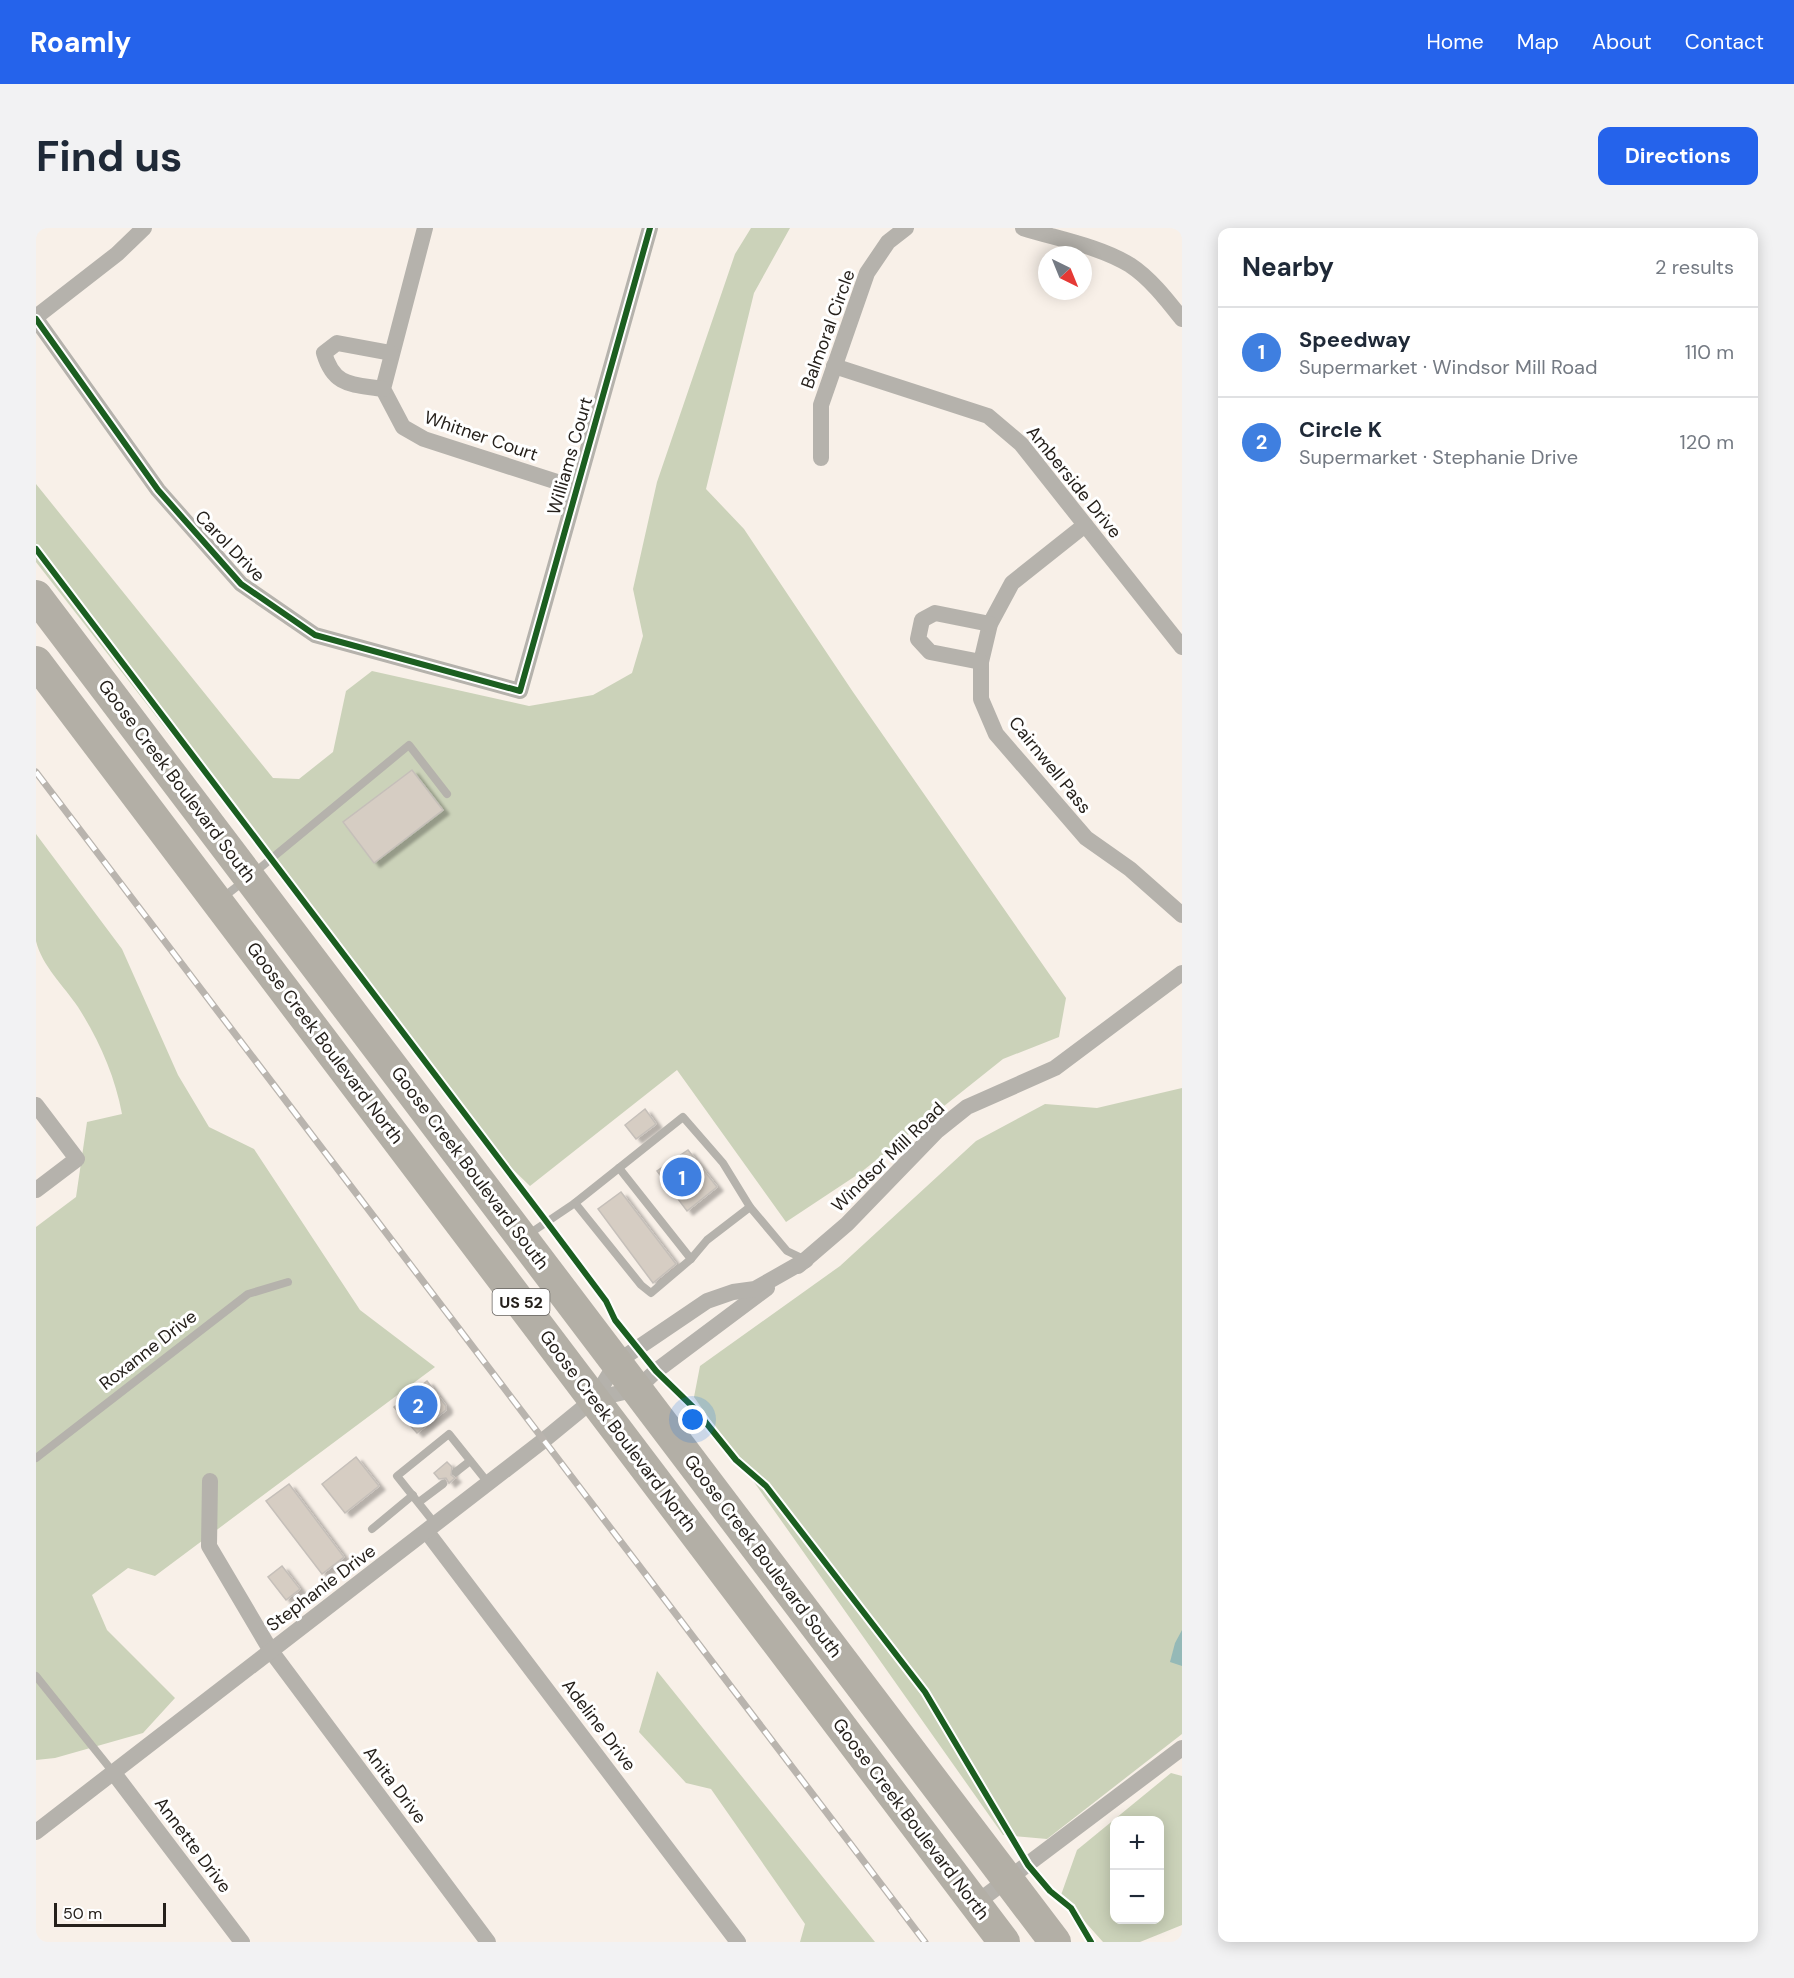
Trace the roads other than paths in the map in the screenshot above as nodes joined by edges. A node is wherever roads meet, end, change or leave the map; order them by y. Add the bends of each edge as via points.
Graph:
1 (144, 228) edge
2 (425, 228) edge
3 (650, 228) edge
4 (906, 228) edge
5 (1023, 228) edge
6 (36, 318) edge
7 (1182, 319) edge
8 (391, 353) junction
9 (834, 366) junction
10 (383, 389) junction
11 (820, 458) dead end
12 (576, 488) junction
13 (1085, 525) junction
14 (36, 596) edge
15 (990, 624) junction
16 (1182, 647) edge
17 (36, 662) edge
18 (981, 662) junction
19 (520, 691) joint
20 (447, 794) dead end
21 (250, 877) junction
22 (218, 901) junction
23 (1182, 915) edge
24 (1182, 973) edge
25 (36, 1105) edge
26 (620, 1168) junction
27 (36, 1190) edge
28 (574, 1203) junction
29 (750, 1207) junction
30 (524, 1238) junction
31 (692, 1259) junction
32 (806, 1260) junction
33 (288, 1282) dead end
34 (617, 1362) junction
35 (637, 1389) junction
36 (594, 1399) junction
37 (36, 1458) edge
38 (470, 1461) junction
39 (456, 1472) dead end
40 (210, 1481) dead end
41 (443, 1484) dead end
42 (489, 1484) junction
43 (416, 1498) junction
44 (372, 1528) dead end
45 (432, 1528) junction
46 (271, 1651) junction
47 (36, 1676) edge
48 (1182, 1748) edge
49 (113, 1772) junction
50 (36, 1832) edge
51 (1008, 1880) junction
52 (975, 1904) junction
53 (242, 1942) edge
54 (489, 1942) edge
55 (738, 1942) edge
56 (1004, 1942) edge
57 (1055, 1942) edge

1 - 6 street
2 - 8 street
3 - 12 street, Williams Court
4 - 9 street, Balmoral Circle via 888,242 867,273
5 - 7 street via 1096,250 1130,265
6 - 19 street, Carol Drive via 158,490 241,584 315,635
8 - 10 street
8 - 10 street via 337,343 324,353 328,368 341,382
9 - 11 street, Balmoral Circle via 821,405
9 - 13 street, Amberside Drive via 988,416 1021,444
10 - 12 street, Whitner Court via 403,428 424,440
12 - 19 street, Williams Court
13 - 15 street, Cairnwell Pass via 1012,583
13 - 16 street, Amberside Drive
14 - 21 highway, Goose Creek Boulevard South / US 52
15 - 18 street, Cairnwell Pass
15 - 18 street via 935,613 922,620 918,639 930,652
17 - 22 highway, Goose Creek Boulevard North / US 52
18 - 23 street, Cairnwell Pass via 981,699 996,734 1086,838 1130,869
20 - 21 lane via 409,745
21 - 22 lane
21 - 30 highway, Goose Creek Boulevard South / US 52
22 - 36 highway, Goose Creek Boulevard North / US 52
24 - 32 street, Windsor Mill Road via 1055,1068 967,1107 937,1131 847,1224
25 - 27 street via 77,1159
26 - 28 lane
26 - 29 lane via 683,1117 723,1163
26 - 31 lane
28 - 30 lane
28 - 31 lane via 651,1293
29 - 31 lane via 707,1240
29 - 32 lane via 787,1251
30 - 34 highway, Goose Creek Boulevard South / US 52
32 - 34 street, Windsor Mill Road via 755,1289 707,1301
32 - 35 street, Windsor Mill Road
33 - 37 lane, Roxanne Drive via 248,1294
34 - 35 highway, Goose Creek Boulevard South / US 52
34 - 36 street, Stephanie Drive
35 - 36 street, Windsor Mill Road
35 - 51 highway, Goose Creek Boulevard South / US 52
36 - 42 street, Stephanie Drive
36 - 52 highway, Goose Creek Boulevard North / US 52
38 - 39 lane
38 - 42 lane
38 - 43 lane via 449,1434 397,1476
40 - 46 street, Anita Drive via 209,1546
41 - 43 lane
42 - 45 street, Stephanie Drive
43 - 44 lane
43 - 45 lane
45 - 46 street, Stephanie Drive
45 - 55 street, Adeline Drive
46 - 49 street, Stephanie Drive
46 - 54 street, Anita Drive
47 - 49 lane
48 - 51 street
49 - 50 street, Stephanie Drive
49 - 53 street, Annette Drive
51 - 52 street
51 - 57 highway, Goose Creek Boulevard South / US 52
52 - 56 highway, Goose Creek Boulevard North / US 52

